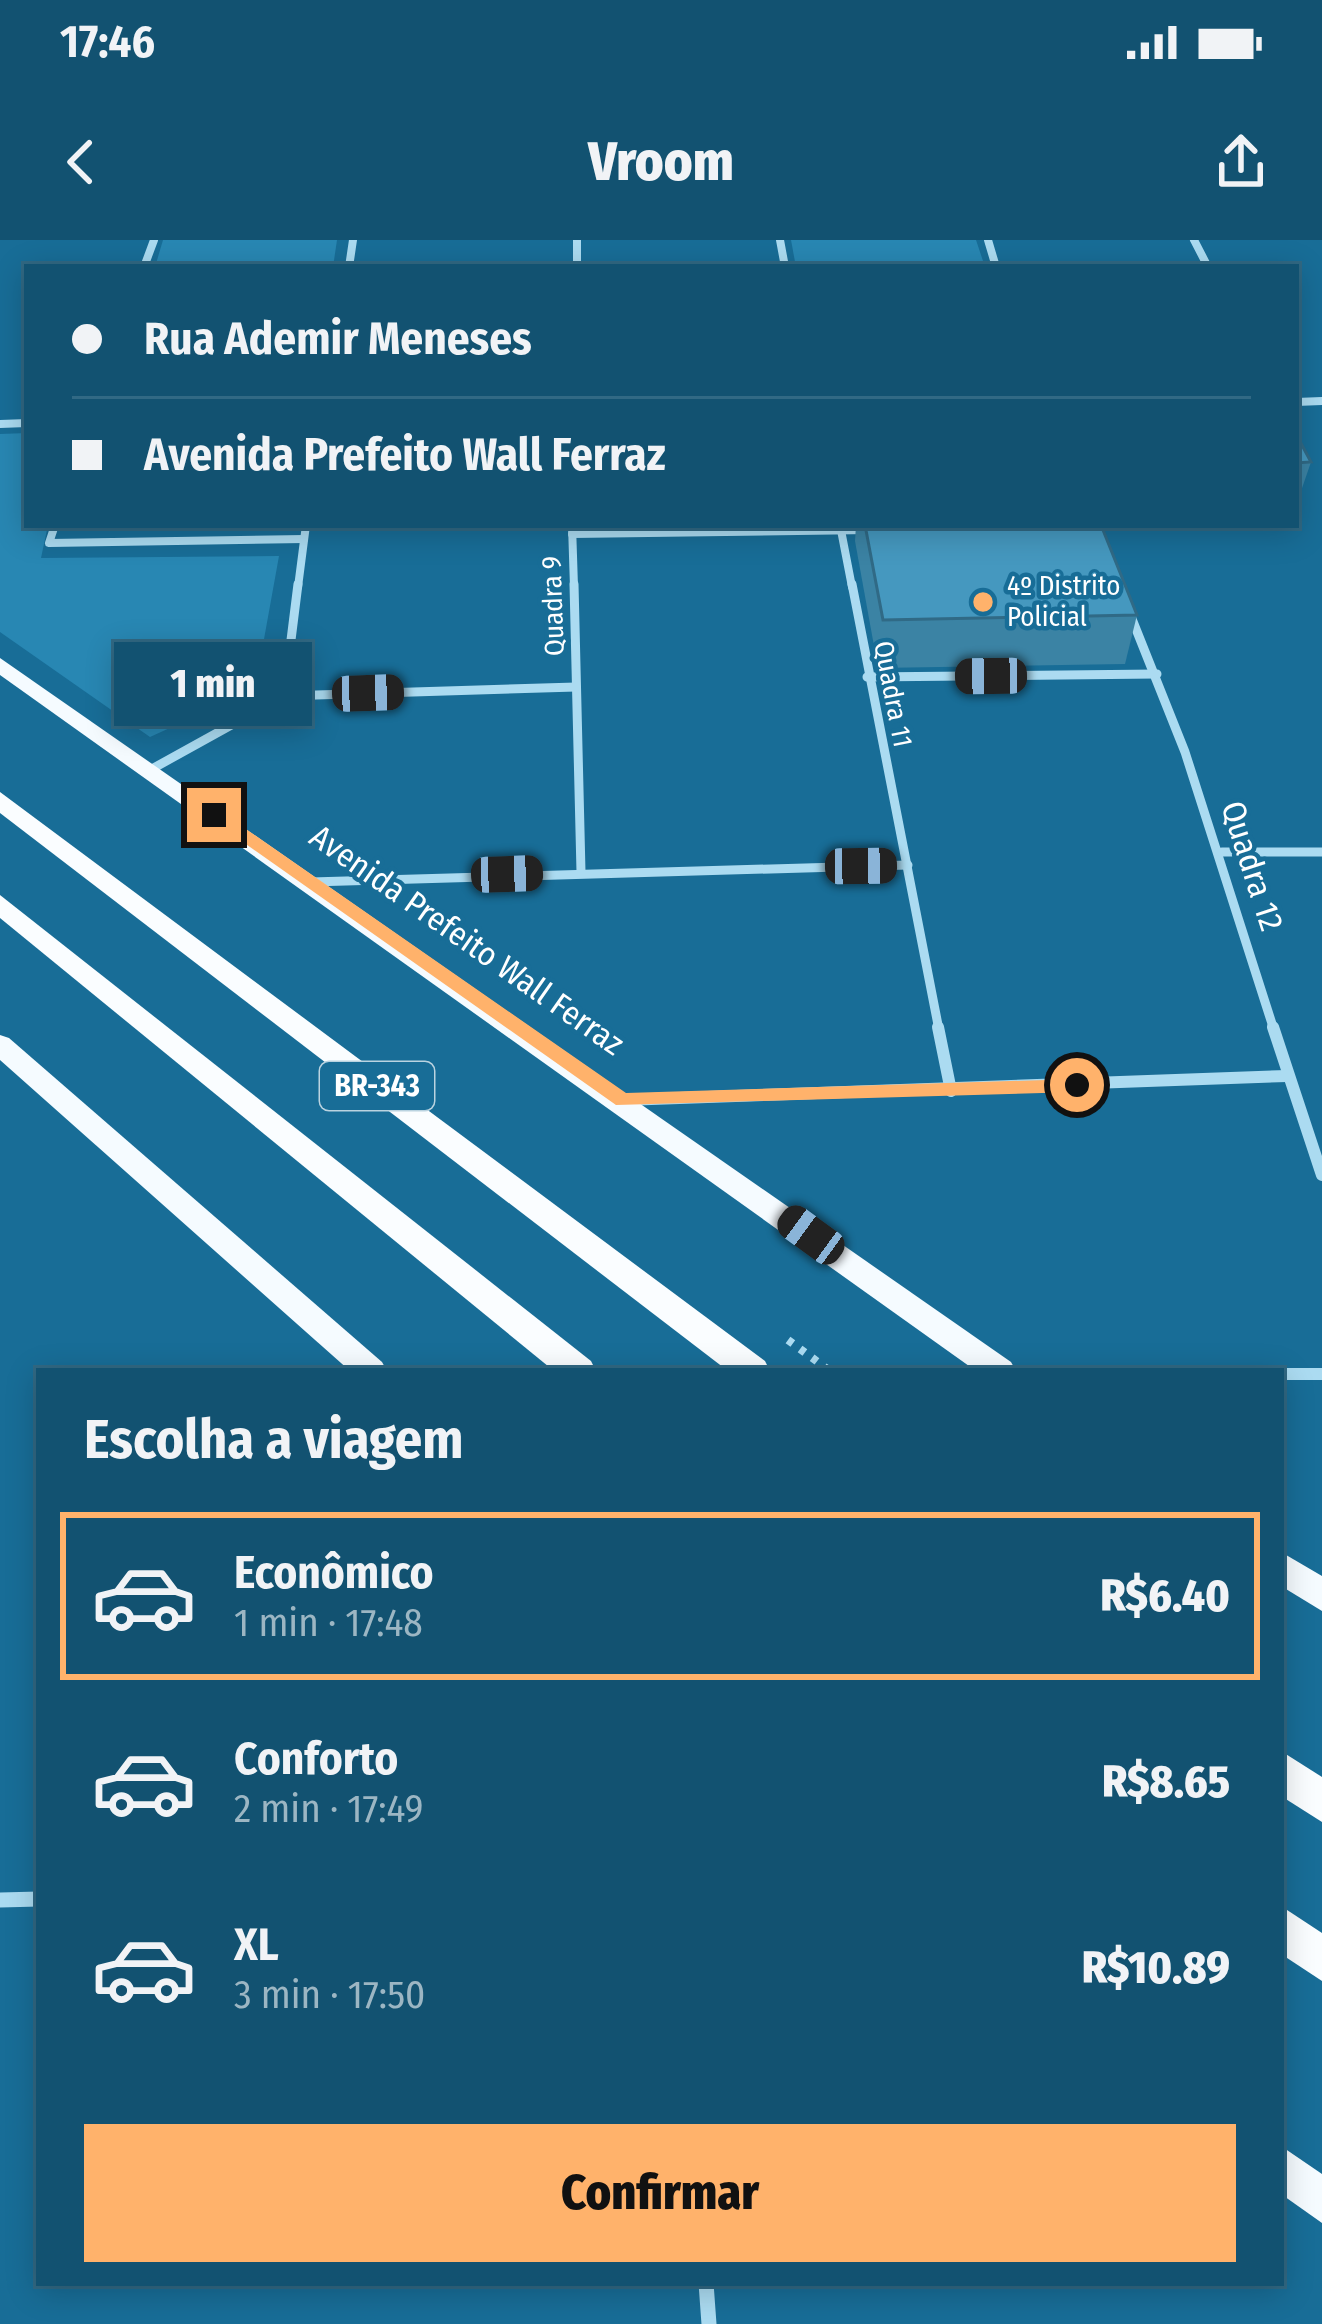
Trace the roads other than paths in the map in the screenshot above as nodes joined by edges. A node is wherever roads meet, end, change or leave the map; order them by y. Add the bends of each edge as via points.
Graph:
1 (54, 528) edge
2 (306, 528) edge
3 (841, 528) edge
4 (572, 529) edge
5 (887, 530) edge
6 (304, 538) junction
7 (1129, 611) edge
8 (0, 665) edge
9 (1157, 674) junction
10 (867, 677) junction
11 (576, 687) junction
12 (284, 696) junction
13 (150, 770) junction
14 (0, 800) edge
15 (1222, 852) junction
16 (1322, 852) edge
17 (908, 865) junction
18 (581, 872) junction
19 (310, 882) junction
20 (0, 904) edge
21 (0, 1045) edge
22 (1287, 1076) junction
23 (951, 1090) junction
24 (622, 1100) junction
25 (1322, 1175) edge
26 (368, 1368) edge
27 (575, 1368) edge
28 (749, 1368) edge
29 (996, 1368) edge
30 (1284, 1374) edge
31 (1322, 1374) edge
32 (1284, 1569) edge
33 (1322, 1595) edge
34 (1284, 1773) edge
35 (1322, 1802) edge
36 (36, 1899) edge
37 (0, 1900) edge
38 (1284, 1929) edge
39 (1322, 1960) edge
40 (1284, 2170) edge
41 (1322, 2203) edge
42 (706, 2286) edge
43 (709, 2324) edge

1 - 6 street via 50,543
2 - 6 street
3 - 4 street
3 - 5 street
3 - 10 street, Quadra 11
4 - 11 street, Quadra 9
6 - 12 street
7 - 9 street, Quadra 12
8 - 13 main road, Avenida Prefeito Wall Ferraz
9 - 10 street
9 - 15 street, Quadra 12
10 - 17 street, Quadra 11
11 - 12 street
11 - 18 street, Quadra 9
12 - 13 street
13 - 19 main road, Avenida Prefeito Wall Ferraz
14 - 28 highway, BR-343
15 - 16 street
15 - 22 street, Quadra 12
17 - 18 street
17 - 23 street, Quadra 11
18 - 19 street
19 - 24 main road, Avenida Prefeito Wall Ferraz
20 - 27 highway, BR-343
21 - 26 main road
22 - 23 street
22 - 25 street, Quadra 12
23 - 24 street
24 - 29 main road, Avenida Prefeito Wall Ferraz
30 - 31 street
32 - 33 main road
34 - 35 highway
36 - 37 street
38 - 39 highway
40 - 41 main road
42 - 43 street

